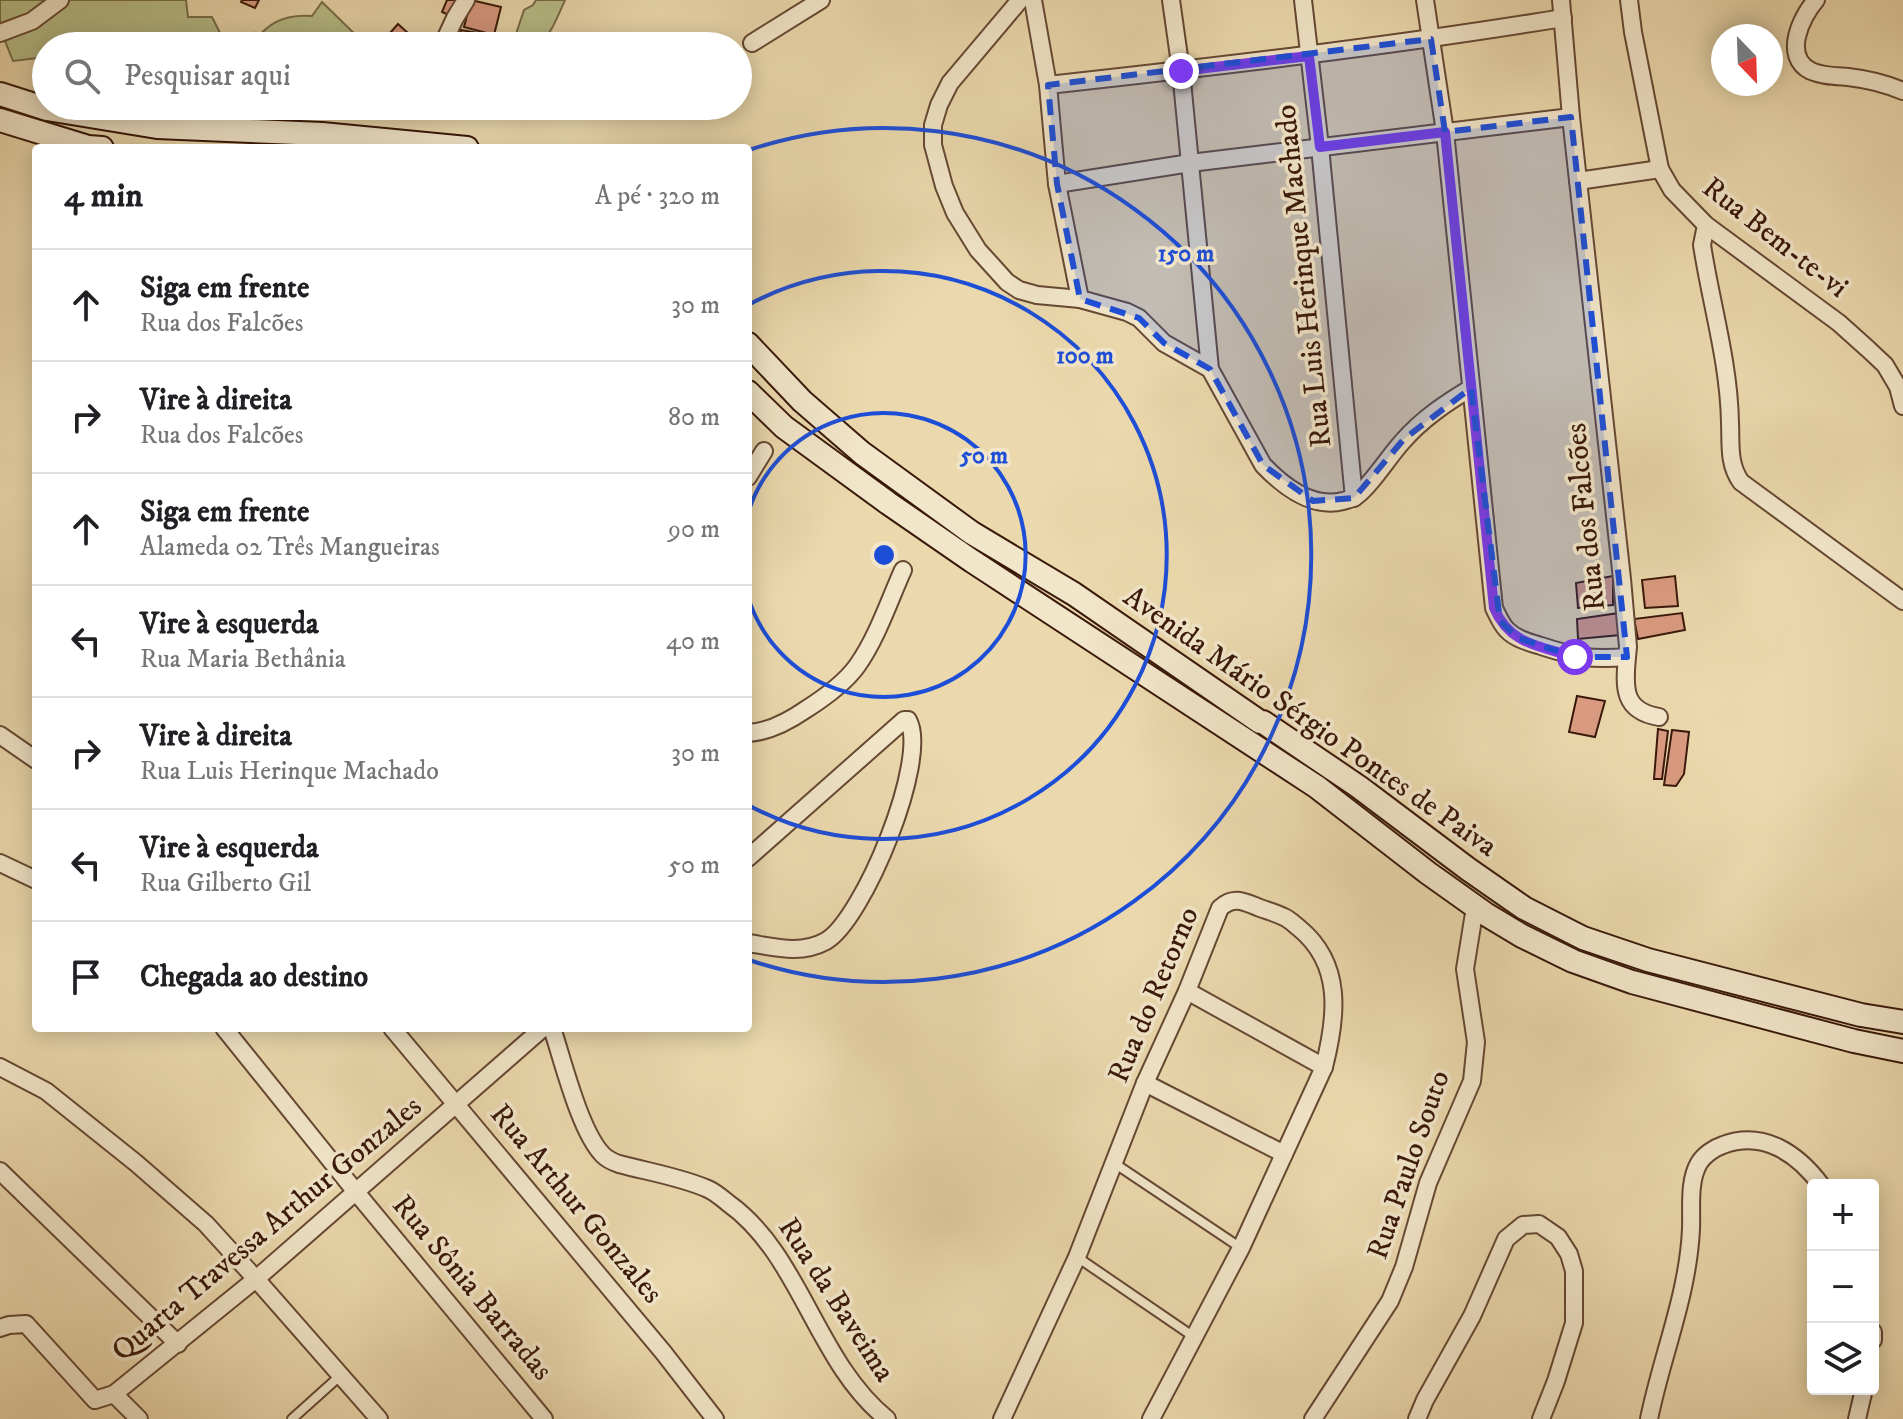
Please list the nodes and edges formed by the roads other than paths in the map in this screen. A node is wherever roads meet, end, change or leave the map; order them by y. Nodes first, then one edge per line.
1 (60, 0) edge
2 (466, 0) edge
3 (821, 0) edge
4 (1020, 0) edge
5 (1033, 0) edge
6 (1171, 0) edge
7 (1303, 0) edge
8 (1425, 0) edge
9 (1561, 0) edge
10 (1629, 0) edge
11 (1816, 0) edge
12 (1563, 18) junction
13 (448, 32) edge
14 (0, 33) edge
15 (1431, 39) junction
16 (752, 43) dead end
17 (1309, 56) junction
18 (1181, 71) junction
19 (1048, 85) junction
20 (1903, 91) edge
21 (0, 94) edge
22 (32, 104) edge
23 (1571, 117) junction
24 (0, 120) edge
25 (114, 120) edge
26 (1445, 132) junction
27 (78, 144) edge
28 (426, 144) edge
29 (1320, 147) junction
30 (1190, 163) junction
31 (1660, 169) junction
32 (1578, 181) junction
33 (1057, 184) junction
34 (1706, 225) junction
35 (1080, 299) junction
36 (752, 348) edge
37 (1210, 369) junction
38 (1900, 385) edge
39 (1471, 388) junction
40 (752, 396) edge
41 (1903, 406) edge
42 (764, 451) dead end
43 (752, 470) edge
44 (1354, 498) junction
45 (903, 570) dead end
46 (1903, 601) edge
47 (1627, 657) junction
48 (1659, 717) dead end
49 (752, 733) edge
50 (0, 735) edge
51 (32, 757) edge
52 (752, 854) edge
53 (0, 863) edge
54 (32, 878) edge
55 (1475, 907) junction
56 (752, 944) edge
57 (1187, 991) junction
58 (1903, 1022) edge
59 (227, 1032) edge
60 (395, 1032) edge
61 (538, 1032) edge
62 (553, 1032) edge
63 (1903, 1051) edge
64 (0, 1067) edge
65 (1324, 1067) junction
66 (1145, 1083) junction
67 (456, 1105) junction
68 (1284, 1154) junction
69 (1114, 1163) junction
70 (0, 1171) edge
71 (1815, 1179) edge
72 (356, 1192) junction
73 (1241, 1248) junction
74 (1077, 1257) junction
75 (256, 1279) junction
76 (0, 1328) edge
77 (1194, 1337) junction
78 (178, 1344) junction
79 (341, 1375) junction
80 (114, 1394) junction
81 (1863, 1395) edge
82 (139, 1419) edge
83 (292, 1419) edge
84 (379, 1419) edge
85 (544, 1419) edge
86 (715, 1419) edge
87 (887, 1419) edge
88 (1002, 1419) edge
89 (1151, 1419) edge
90 (1313, 1419) edge
91 (1417, 1419) edge
92 (1541, 1419) edge
93 (1649, 1419) edge
94 (1857, 1419) edge

1 - 14 street
2 - 13 street
3 - 16 street
4 - 35 street
5 - 19 street
6 - 18 street
7 - 17 street, Rua Luis Herinque Machado
8 - 15 street, Rua dos Falcões
9 - 12 street, Rua dos Falcões
10 - 31 street, Rua Bem-te-vi
11 - 20 street
12 - 15 street
12 - 23 street, Rua dos Falcões
15 - 17 street
15 - 26 street, Rua dos Falcões
17 - 18 street
17 - 29 street, Rua Luis Herinque Machado
18 - 19 street
18 - 30 street
19 - 33 street
21 - 22 main road
23 - 26 street
23 - 32 street, Rua dos Falcões
24 - 27 main road
25 - 28 main road
26 - 29 street
26 - 39 street, Rua dos Falcões
29 - 30 street
29 - 44 street, Rua Luis Herinque Machado
30 - 33 street
30 - 37 street
31 - 32 street
31 - 34 street, Rua Bem-te-vi
32 - 47 street, Rua dos Falcões
33 - 35 street
34 - 38 street, Rua Bem-te-vi
34 - 46 street
35 - 37 street
36 - 58 main road, Avenida Mário Sérgio Pontes de Paiva
37 - 44 street
38 - 41 street, Rua Bem-te-vi
39 - 44 street
39 - 47 street, Rua dos Falcões
40 - 55 main road, Avenida Mário Sérgio Pontes de Paiva
42 - 43 street
45 - 49 street
47 - 48 street
50 - 51 street
52 - 56 street
53 - 54 street
55 - 63 main road, Avenida Mário Sérgio Pontes de Paiva
55 - 90 street, Rua Paulo Souto
57 - 65 street
57 - 65 street, Rua do Retorno
57 - 66 street, Rua do Retorno
59 - 72 street, Rua Sônia Barradas
60 - 67 street, Rua Arthur Gonzales
61 - 67 street, Quarta Travessa Arthur Gonzales
62 - 87 street, Rua da Baveima
64 - 75 street
65 - 68 street, Rua do Retorno
66 - 68 street
66 - 69 street, Rua do Retorno
67 - 72 street, Quarta Travessa Arthur Gonzales
67 - 86 street, Rua Arthur Gonzales
68 - 73 street, Rua do Retorno
69 - 73 lane
69 - 74 street, Rua do Retorno
70 - 78 street
71 - 93 street
72 - 75 street, Quarta Travessa Arthur Gonzales
72 - 85 street, Rua Sônia Barradas
73 - 77 street, Rua do Retorno
74 - 77 lane
74 - 88 street, Rua do Retorno
75 - 78 street, Quarta Travessa Arthur Gonzales
75 - 79 street
76 - 80 street
77 - 89 street, Rua do Retorno
78 - 80 street, Quarta Travessa Arthur Gonzales
79 - 83 lane
79 - 84 street
80 - 82 street
81 - 94 street
91 - 92 street

